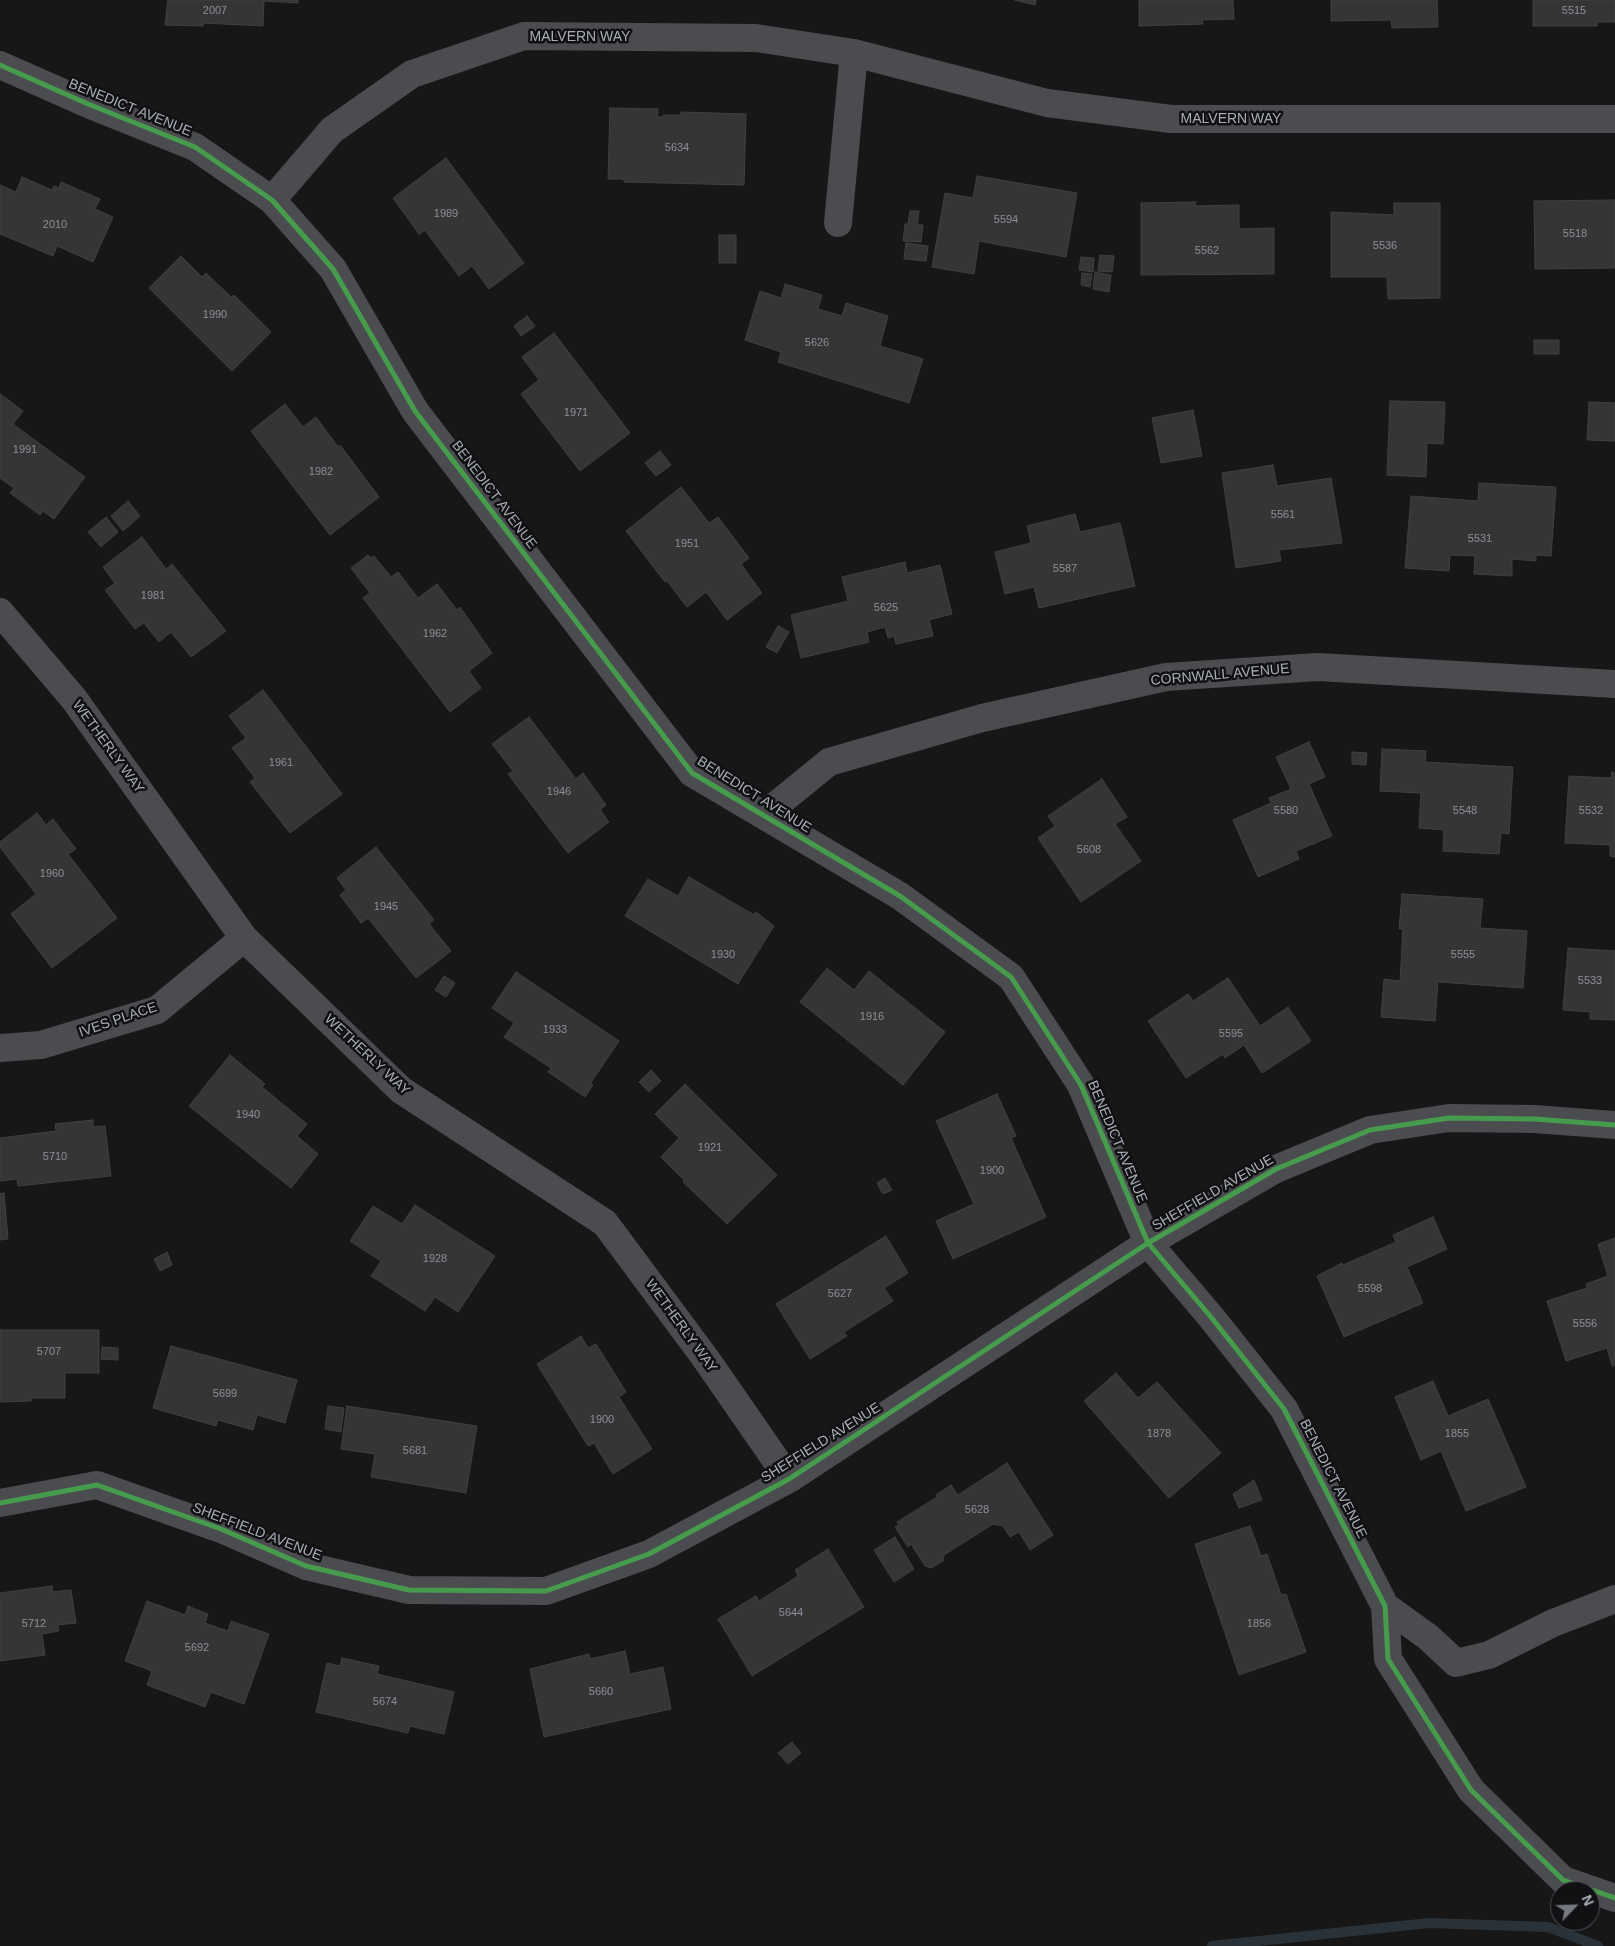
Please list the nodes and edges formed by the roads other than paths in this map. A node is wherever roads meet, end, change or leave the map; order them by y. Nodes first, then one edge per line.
1 (854, 53) junction
2 (0, 65) edge
3 (1615, 120) edge
4 (272, 200) junction
5 (838, 224) dead end
6 (0, 612) edge
7 (1615, 684) edge
8 (764, 815) junction
9 (244, 938) junction
10 (0, 1048) edge
11 (1615, 1124) edge
12 (1148, 1243) junction
13 (789, 1479) junction
14 (0, 1503) edge
15 (1615, 1599) edge
16 (1385, 1606) junction
17 (1615, 1898) edge

1 - 3 street, MALVERN WAY
1 - 4 street, MALVERN WAY
1 - 5 street
2 - 4 street, BENEDICT AVENUE
4 - 8 street, BENEDICT AVENUE
6 - 9 street, WETHERLY WAY
7 - 8 street, CORNWALL AVENUE
8 - 12 street, BENEDICT AVENUE
9 - 10 street, IVES PLACE
9 - 13 street, WETHERLY WAY
11 - 12 street, SHEFFIELD AVENUE
12 - 13 street, SHEFFIELD AVENUE
12 - 16 street, BENEDICT AVENUE
13 - 14 street, SHEFFIELD AVENUE
15 - 16 street
16 - 17 street

